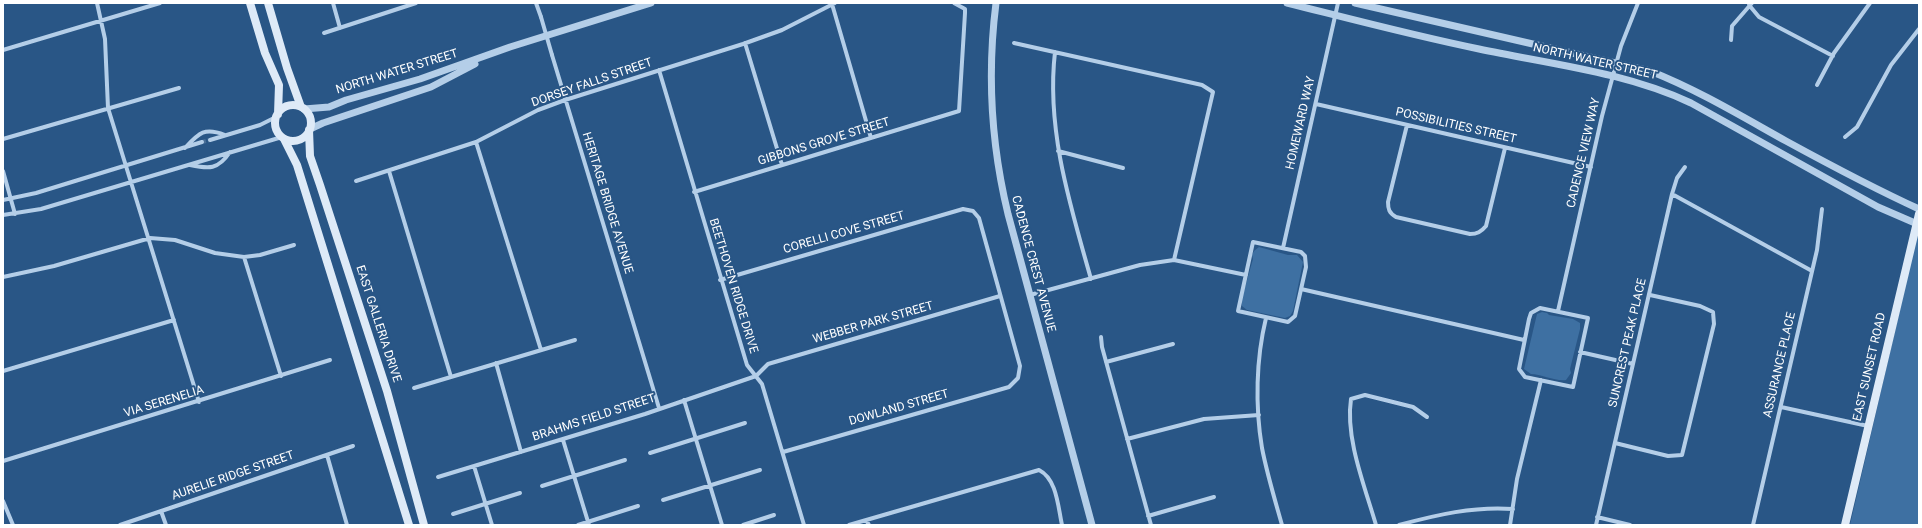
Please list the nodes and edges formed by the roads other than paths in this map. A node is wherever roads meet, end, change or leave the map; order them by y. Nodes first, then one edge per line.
1 (97, 3) edge
2 (160, 3) edge
3 (250, 3) edge
4 (268, 3) edge
5 (333, 3) edge
6 (416, 3) edge
7 (536, 3) edge
8 (651, 3) edge
9 (954, 3) edge
10 (996, 3) edge
11 (1287, 3) edge
12 (1338, 3) edge
13 (1355, 3) edge
14 (1638, 3) edge
15 (1870, 3) edge
16 (834, 4) edge
17 (1750, 4) edge
18 (1336, 15) junction
19 (102, 20) junction
20 (340, 28) junction
21 (1919, 30) edge
22 (324, 33) dead end
23 (1731, 40) dead end
24 (745, 43) junction
25 (1014, 43) dead end
26 (3, 50) edge
27 (496, 52) junction
28 (1055, 52) junction
29 (1832, 56) junction
30 (1617, 63) junction
31 (659, 70) junction
32 (1613, 76) junction
33 (1817, 85) dead end
34 (179, 88) dead end
35 (566, 100) junction
36 (1316, 104) junction
37 (108, 108) junction
38 (302, 108) junction
39 (277, 115) junction
40 (1407, 125) junction
41 (310, 130) junction
42 (225, 135) junction
43 (1845, 137) dead end
44 (283, 138) junction
45 (871, 138) junction
46 (3, 139) edge
47 (210, 140) tunnel mouth
48 (202, 142) tunnel mouth
49 (476, 142) junction
50 (184, 148) junction
51 (1505, 148) junction
52 (1058, 151) junction
53 (230, 152) junction
54 (189, 165) junction
55 (782, 165) junction
56 (126, 166) junction
57 (1591, 167) junction
58 (1685, 167) dead end
59 (1122, 168) dead end
60 (3, 170) edge
61 (389, 171) junction
62 (356, 181) dead end
63 (132, 182) junction
64 (694, 192) junction
65 (1672, 194) junction
66 (11, 198) junction
67 (3, 200) edge
68 (1822, 209) dead end
69 (1919, 209) edge
70 (16, 214) junction
71 (1919, 214) edge
72 (3, 215) edge
73 (1917, 224) edge
74 (150, 238) junction
75 (294, 245) dead end
76 (1283, 248) junction
77 (244, 257) junction
78 (1174, 260) junction
79 (1812, 271) junction
80 (1246, 275) junction
81 (3, 277) edge
82 (1091, 279) junction
83 (720, 280) junction
84 (1301, 289) junction
85 (1030, 295) junction
86 (1650, 295) junction
87 (1000, 296) junction
88 (1558, 310) junction
89 (1266, 318) junction
90 (174, 320) junction
91 (1101, 336) dead end
92 (575, 340) dead end
93 (1524, 340) junction
94 (1174, 344) dead end
95 (541, 350) junction
96 (1580, 352) junction
97 (330, 360) dead end
98 (1106, 362) junction
99 (496, 364) junction
100 (1633, 364) junction
101 (3, 371) edge
102 (281, 376) junction
103 (756, 376) junction
104 (451, 377) junction
105 (1541, 380) junction
106 (414, 388) dead end
107 (684, 400) junction
108 (199, 402) junction
109 (1781, 407) junction
110 (660, 408) junction
111 (1259, 415) junction
112 (1427, 417) dead end
113 (745, 423) dead end
114 (1868, 426) junction
115 (696, 439) junction
116 (1127, 439) junction
117 (563, 440) junction
118 (1615, 443) junction
119 (353, 446) dead end
120 (521, 452) junction
121 (783, 452) junction
122 (650, 453) dead end
123 (327, 455) junction
124 (625, 460) dead end
125 (3, 461) edge
126 (474, 466) junction
127 (760, 470) dead end
128 (574, 476) junction
129 (438, 477) dead end
130 (710, 485) junction
131 (542, 486) dead end
132 (520, 493) dead end
133 (1214, 497) dead end
134 (663, 500) dead end
135 (3, 501) edge
136 (485, 504) junction
137 (638, 506) dead end
138 (1513, 509) junction
139 (161, 511) junction
140 (453, 514) dead end
141 (774, 515) dead end
142 (1148, 516) junction
143 (1596, 517) junction
144 (866, 520) junction
145 (589, 523) edge
146 (12, 525) edge
147 (120, 525) edge
148 (166, 525) edge
149 (347, 525) edge
150 (409, 525) edge
151 (424, 525) edge
152 (492, 525) edge
153 (578, 525) edge
154 (722, 525) edge
155 (743, 525) edge
156 (804, 525) edge
157 (849, 525) edge
158 (869, 525) edge
159 (1062, 525) edge
160 (1092, 525) edge
161 (1151, 525) edge
162 (1282, 525) edge
163 (1376, 525) edge
164 (1399, 525) edge
165 (1510, 525) edge
166 (1596, 525) edge
167 (1630, 525) edge
168 (1753, 525) edge
169 (1845, 525) edge

1 - 19 street
2 - 19 street
3 - 39 main road
4 - 38 main road
5 - 20 street
6 - 20 street
7 - 35 street, HERITAGE BRIDGE AVENUE, bridge
8 - 27 street, NORTH WATER STREET
9 - 45 street, GIBBONS GROVE STREET
10 - 85 street, CADENCE CREST AVENUE
11 - 18 street, NORTH WATER STREET
12 - 18 street, HOMEWARD WAY
13 - 30 street, NORTH WATER STREET
14 - 30 street, CADENCE VIEW WAY
15 - 29 street
16 - 24 street, DORSEY FALLS STREET
16 - 45 street
17 - 23 street
17 - 29 street
18 - 32 street, NORTH WATER STREET
18 - 36 street, HOMEWARD WAY
19 - 26 street
19 - 37 street
20 - 22 street
21 - 43 street
24 - 31 street, DORSEY FALLS STREET
24 - 55 street
25 - 28 street
27 - 38 street, NORTH WATER STREET
27 - 41 street, NORTH WATER STREET
28 - 52 street
28 - 78 street
29 - 33 street
30 - 32 street, CADENCE VIEW WAY
30 - 69 street, NORTH WATER STREET
31 - 35 street, DORSEY FALLS STREET
31 - 64 street, BEETHOVEN RIDGE DRIVE
32 - 57 street, CADENCE VIEW WAY
32 - 73 street, NORTH WATER STREET
34 - 37 street
35 - 49 street, DORSEY FALLS STREET
35 - 110 street, HERITAGE BRIDGE AVENUE
36 - 40 street, POSSIBILITIES STREET
36 - 76 street, HOMEWARD WAY
37 - 46 street
37 - 56 street
38 - 39 main road
38 - 41 main road
39 - 42 street
39 - 44 main road
40 - 51 street, POSSIBILITIES STREET
40 - 51 street
41 - 44 main road
41 - 151 main road, EAST GALLERIA DRIVE
42 - 47 street
42 - 50 street
44 - 53 street
44 - 150 main road
45 - 55 street, GIBBONS GROVE STREET
48 - 50 street
49 - 61 street, DORSEY FALLS STREET
49 - 95 street
50 - 56 street
51 - 57 street, POSSIBILITIES STREET
52 - 59 street
52 - 82 street
53 - 54 street
53 - 54 street
54 - 63 street
55 - 64 street, GIBBONS GROVE STREET
56 - 63 street
56 - 66 street
57 - 88 street, CADENCE VIEW WAY
58 - 65 street, SUNCREST PEAK PLACE
60 - 66 street
61 - 62 street, DORSEY FALLS STREET
61 - 104 street
63 - 70 street
63 - 74 street
64 - 83 street, BEETHOVEN RIDGE DRIVE
65 - 79 street
65 - 86 street, SUNCREST PEAK PLACE
66 - 67 street
66 - 70 street
68 - 79 street, ASSURANCE PLACE
70 - 72 street
71 - 73 main road, EAST SUNSET ROAD
73 - 114 main road, EAST SUNSET ROAD
74 - 77 street
74 - 81 street
74 - 90 street
75 - 77 street
76 - 80 street
76 - 84 street
77 - 102 street
78 - 80 street
78 - 82 street
79 - 109 street, ASSURANCE PLACE
80 - 89 street
82 - 85 street
83 - 87 street, CORELLI COVE STREET
83 - 103 street, BEETHOVEN RIDGE DRIVE
84 - 89 street
84 - 93 street
85 - 160 street, CADENCE CREST AVENUE
86 - 100 street, SUNCREST PEAK PLACE
86 - 118 street
87 - 103 street, WEBBER PARK STREET
87 - 121 street, DOWLAND STREET
88 - 93 street
88 - 96 street
89 - 111 street
90 - 101 street
90 - 108 street
91 - 98 street
92 - 95 street
93 - 105 street
94 - 98 street
95 - 99 street
96 - 100 street
96 - 105 street
97 - 102 street, VIA SERENELIA
98 - 116 street
99 - 104 street
99 - 120 street
100 - 118 street, SUNCREST PEAK PLACE
102 - 108 street, VIA SERENELIA
103 - 107 street, BRAHMS FIELD STREET
103 - 121 street, BEETHOVEN RIDGE DRIVE
104 - 106 street
105 - 138 street
107 - 110 street, BRAHMS FIELD STREET
107 - 115 street
108 - 125 street, VIA SERENELIA
109 - 114 street
109 - 168 street, ASSURANCE PLACE
110 - 117 street, BRAHMS FIELD STREET
111 - 116 street
111 - 162 street
112 - 163 street
113 - 115 street
114 - 169 main road, EAST SUNSET ROAD
115 - 122 street
115 - 130 street
116 - 142 street
117 - 120 street, BRAHMS FIELD STREET
117 - 128 street
118 - 143 street, SUNCREST PEAK PLACE
119 - 123 street, AURELIE RIDGE STREET
120 - 126 street, BRAHMS FIELD STREET
121 - 156 street, BEETHOVEN RIDGE DRIVE
123 - 139 street, AURELIE RIDGE STREET
123 - 149 street
124 - 128 street
126 - 129 street, BRAHMS FIELD STREET
126 - 136 street
127 - 130 street
128 - 131 street
128 - 145 street
130 - 134 street
130 - 154 street
132 - 136 street
133 - 142 street
135 - 146 street
136 - 140 street
136 - 152 street
137 - 145 street
138 - 164 street
138 - 165 street
139 - 147 street, AURELIE RIDGE STREET
139 - 148 street
141 - 155 street
142 - 161 street
143 - 166 street, SUNCREST PEAK PLACE
143 - 167 street
144 - 157 street
144 - 158 street
144 - 159 street
145 - 153 street

